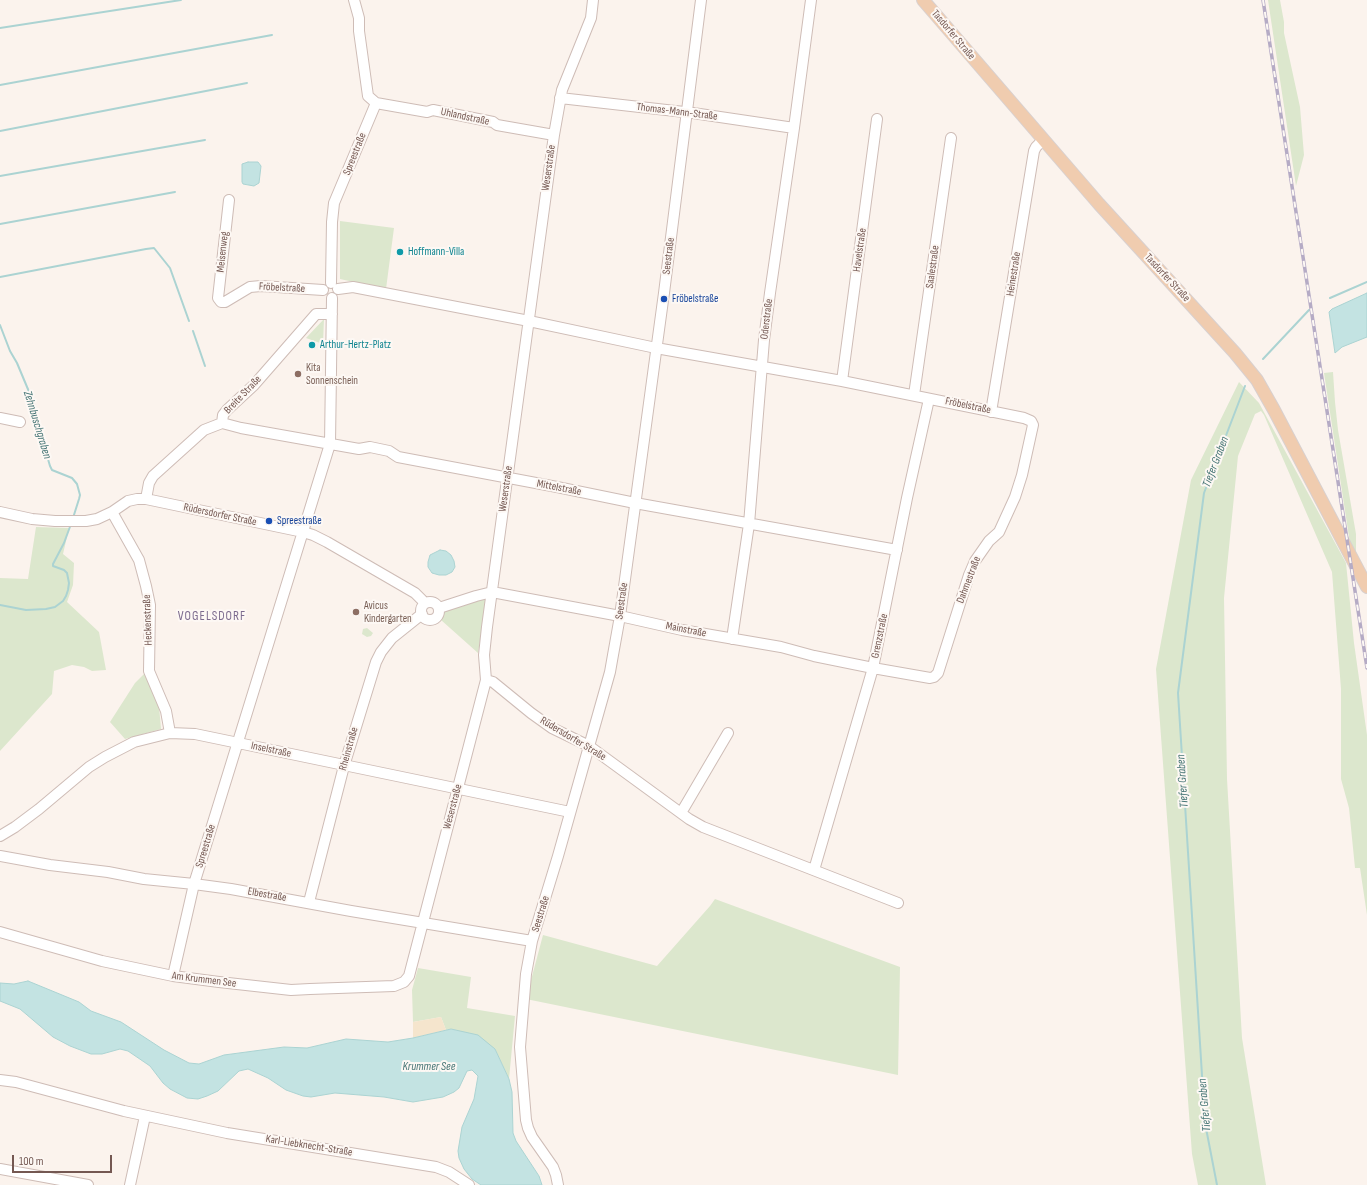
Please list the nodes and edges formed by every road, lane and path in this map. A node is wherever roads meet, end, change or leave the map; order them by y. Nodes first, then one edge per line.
1 (593, 0) edge
2 (701, 0) edge
3 (811, 0) edge
4 (923, 0) edge
5 (355, 3) edge
6 (560, 98) junction
7 (376, 103) junction
8 (687, 113) junction
9 (877, 119) dead end
10 (794, 128) junction
11 (554, 135) junction
12 (951, 138) dead end
13 (1043, 140) junction
14 (229, 200) dead end
15 (334, 290) junction
16 (221, 302) joint
17 (332, 314) junction
18 (529, 320) junction
19 (656, 348) junction
20 (762, 367) junction
21 (842, 381) junction
22 (914, 396) junction
23 (929, 398) junction
24 (991, 412) junction
25 (0, 418) edge
26 (1031, 421) joint
27 (20, 422) dead end
28 (222, 423) junction
29 (330, 444) junction
30 (508, 478) junction
31 (146, 499) junction
32 (635, 503) junction
33 (0, 512) edge
34 (112, 512) junction
35 (749, 524) junction
36 (303, 532) junction
37 (897, 550) junction
38 (1367, 587) edge
39 (492, 592) junction
40 (425, 603) junction
41 (439, 608) junction
42 (422, 614) junction
43 (620, 616) junction
44 (732, 639) junction
45 (874, 668) junction
46 (934, 677) joint
47 (486, 680) junction
48 (170, 733) junction
49 (728, 733) dead end
50 (237, 743) junction
51 (589, 746) junction
52 (344, 766) junction
53 (458, 789) junction
54 (570, 812) junction
55 (681, 813) junction
56 (0, 836) edge
57 (0, 856) edge
58 (814, 870) junction
59 (194, 884) junction
60 (309, 902) junction
61 (898, 903) dead end
62 (422, 922) junction
63 (0, 932) edge
64 (532, 941) junction
65 (173, 976) junction
66 (409, 976) joint
67 (0, 1080) edge
68 (146, 1116) junction
69 (0, 1169) edge
70 (88, 1185) edge
71 (130, 1185) edge
72 (469, 1185) edge
73 (558, 1185) edge

1 - 6 street, Weserstraße
2 - 8 street, Seestraße
3 - 10 street, Oderstraße
4 - 13 main road, Tasdorfer Straße
5 - 7 street
6 - 8 street, Thomas-Mann-Straße
6 - 11 street, Weserstraße
7 - 11 street, Uhlandstraße
7 - 15 street, Spreestraße
8 - 10 street, Thomas-Mann-Straße
8 - 19 street, Seestraße
9 - 21 street, Havelstraße
10 - 20 street, Oderstraße
11 - 18 street, Weserstraße
12 - 22 street, Saalestraße
13 - 24 street, Heinestraße
13 - 38 main road, Tasdorfer Straße
14 - 16 street, Meisenweg
15 - 16 street, Fröbelstraße
15 - 17 street, Spreestraße
15 - 18 street, Fröbelstraße
17 - 28 street, Breite Straße
17 - 29 street, Spreestraße
18 - 19 street, Fröbelstraße
18 - 30 street, Weserstraße
19 - 20 street, Fröbelstraße
19 - 32 street, Seestraße
20 - 21 street, Fröbelstraße
20 - 35 street, Oderstraße
21 - 22 street, Fröbelstraße
22 - 23 street, Fröbelstraße
23 - 24 street, Fröbelstraße
23 - 37 street, Grenzstraße
24 - 26 street, Fröbelstraße
25 - 27 street
26 - 46 street, Dahmestraße
28 - 29 street, Mittelstraße
28 - 31 street, Breite Straße
29 - 30 street, Mittelstraße
29 - 36 street, Spreestraße
30 - 32 street, Mittelstraße
30 - 39 street, Weserstraße
31 - 34 street, Rüdersdorfer Straße
31 - 36 street, Rüdersdorfer Straße
32 - 35 street, Mittelstraße
32 - 43 street, Seestraße
33 - 34 street, Rüdersdorfer Straße
34 - 48 street, Heckenstraße
35 - 37 street, Mittelstraße
35 - 44 street, Oderstraße
36 - 40 street, Rüdersdorfer Straße
36 - 50 street, Spreestraße
37 - 45 street, Grenzstraße
39 - 41 street, Mainstraße
39 - 43 street, Mainstraße
39 - 47 street, Weserstraße
40 - 41 street
40 - 42 street
41 - 42 street
42 - 52 street, Rheinstraße
43 - 44 street, Mainstraße
43 - 51 street, Seestraße
44 - 45 street, Mainstraße
45 - 46 street, Mainstraße
45 - 58 street, Grenzstraße
47 - 51 street, Rüdersdorfer Straße
47 - 53 street, Weserstraße
48 - 50 street, Inselstraße
48 - 56 street, Inselstraße
49 - 55 street
50 - 52 street, Inselstraße
50 - 59 street, Spreestraße
51 - 54 street, Seestraße
51 - 55 street, Rüdersdorfer Straße
52 - 53 street, Inselstraße
52 - 60 street, Rheinstraße
53 - 54 street, Inselstraße
53 - 62 street, Weserstraße
54 - 64 street, Seestraße
55 - 58 street, Rüdersdorfer Straße
57 - 59 street, Elbestraße
58 - 61 street, Rüdersdorfer Straße
59 - 60 street, Elbestraße
59 - 65 street, Spreestraße
60 - 62 street, Elbestraße
62 - 64 street, Elbestraße
62 - 66 street, Weserstraße
63 - 65 street, Am Krummen See
64 - 73 street, Seestraße
65 - 66 street, Am Krummen See
67 - 68 street, Karl-Liebknecht-Straße
68 - 71 street
68 - 72 street, Karl-Liebknecht-Straße
69 - 70 street

